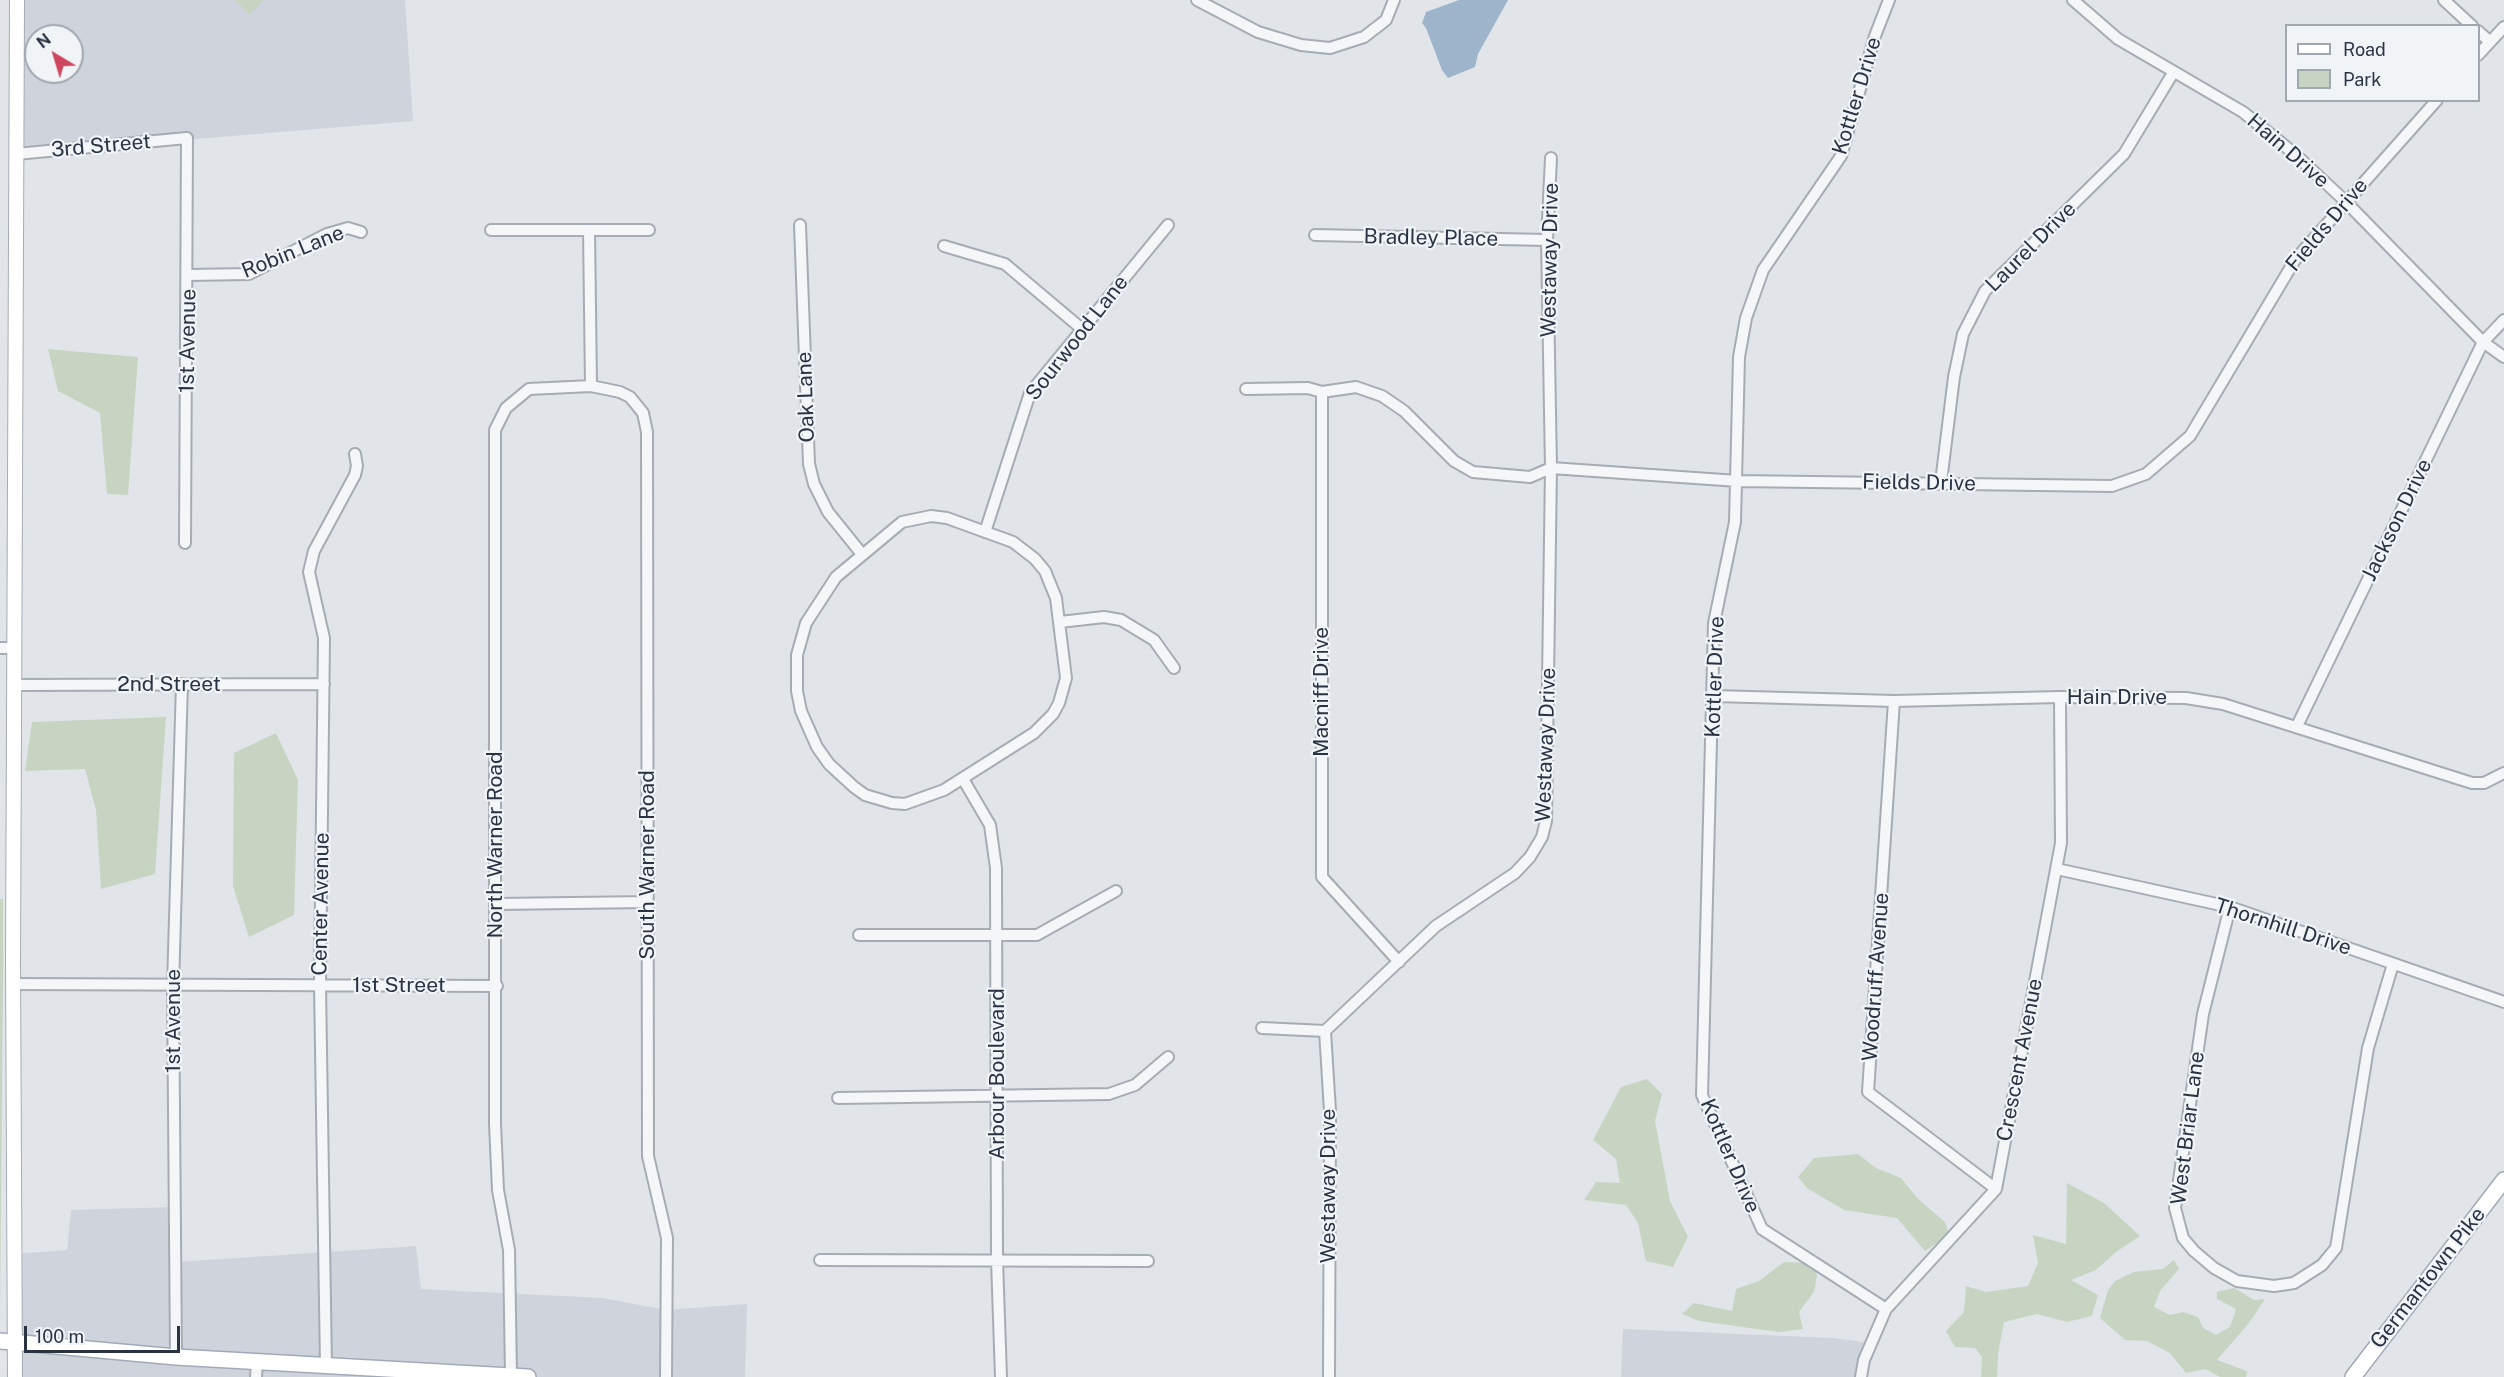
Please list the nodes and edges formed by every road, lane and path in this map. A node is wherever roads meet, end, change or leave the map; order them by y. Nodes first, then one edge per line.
1 (17, 0) edge
2 (1197, 0) edge
3 (1394, 0) edge
4 (1889, 0) edge
5 (2073, 0) edge
6 (2444, 0) edge
7 (2470, 24) edge
8 (2504, 27) edge
9 (2480, 33) edge
10 (2490, 42) junction
11 (2480, 53) edge
12 (2173, 73) junction
13 (2435, 102) edge
14 (187, 138) joint
15 (16, 154) junction
16 (1551, 159) dead end
17 (2345, 201) junction
18 (800, 225) dead end
19 (1168, 225) dead end
20 (491, 230) dead end
21 (589, 230) junction
22 (649, 230) dead end
23 (361, 232) dead end
24 (1315, 235) dead end
25 (1547, 240) junction
26 (944, 246) dead end
27 (188, 275) junction
28 (2504, 320) edge
29 (1083, 329) junction
30 (2483, 342) junction
31 (2504, 357) edge
32 (591, 386) junction
33 (1246, 388) dead end
34 (1322, 392) junction
35 (355, 454) dead end
36 (1551, 468) junction
37 (1738, 481) junction
38 (1941, 482) junction
39 (985, 532) junction
40 (185, 543) dead end
41 (861, 553) junction
42 (1060, 622) junction
43 (7, 648) edge
44 (1174, 668) dead end
45 (182, 684) junction
46 (324, 684) junction
47 (14, 686) junction
48 (1714, 696) junction
49 (2060, 697) junction
50 (1894, 701) junction
51 (2297, 726) junction
52 (2504, 773) edge
53 (963, 779) junction
54 (2057, 869) junction
55 (1116, 891) dead end
56 (648, 902) junction
57 (497, 904) junction
58 (2230, 907) junction
59 (859, 934) dead end
60 (998, 936) junction
61 (1399, 962) junction
62 (2393, 964) junction
63 (14, 984) junction
64 (173, 985) junction
65 (320, 985) junction
66 (497, 987) junction
67 (2504, 1002) edge
68 (1262, 1028) dead end
69 (1325, 1031) junction
70 (1168, 1057) dead end
71 (997, 1095) junction
72 (838, 1098) dead end
73 (2504, 1180) edge
74 (1996, 1189) junction
75 (820, 1260) dead end
76 (997, 1260) junction
77 (1148, 1261) dead end
78 (1886, 1309) junction
79 (8, 1342) edge
80 (176, 1357) junction
81 (326, 1367) junction
82 (257, 1370) edge
83 (511, 1376) edge
84 (15, 1377) edge
85 (528, 1377) edge
86 (666, 1377) edge
87 (1001, 1377) edge
88 (1329, 1377) edge
89 (1861, 1377) edge
90 (2353, 1377) edge

1 - 15 main road
2 - 3 street
4 - 37 street, Kottler Drive
5 - 12 street, Hain Drive
6 - 7 street
8 - 10 street
9 - 10 street
10 - 11 street
12 - 17 street, Hain Drive
12 - 38 street, Laurel Drive
13 - 17 street, Fields Drive
14 - 15 street, 3rd Street
14 - 27 street, 1st Avenue
15 - 43 main road
16 - 25 street, Westaway Drive
17 - 30 street, Hain Drive
17 - 38 street, Fields Drive
18 - 41 street, Oak Lane
19 - 29 street, Sourwood Lane
20 - 21 street
21 - 22 street
21 - 32 street
23 - 27 street, Robin Lane
24 - 25 street, Bradley Place
25 - 36 street, Westaway Drive
26 - 29 street
27 - 40 street, 1st Avenue
28 - 30 street, Jackson Drive
29 - 39 street, Sourwood Lane
30 - 31 street, Hain Drive
30 - 51 street, Jackson Drive
32 - 56 street, South Warner Road
32 - 57 street, North Warner Road
33 - 34 street, Fields Drive
34 - 36 street, Fields Drive
34 - 61 street, Macniff Drive
35 - 46 street, Center Avenue
36 - 37 street, Fields Drive
36 - 61 street, Westaway Drive
37 - 38 street, Fields Drive
37 - 48 street, Kottler Drive
39 - 41 street
39 - 42 street
41 - 53 street
42 - 44 street
42 - 53 street
43 - 47 main road
45 - 46 street, 2nd Street
45 - 47 street, 2nd Street
45 - 64 street, 1st Avenue
46 - 65 street, Center Avenue
47 - 63 main road
48 - 50 street, Hain Drive
48 - 78 street, Kottler Drive
49 - 50 street, Hain Drive
49 - 51 street, Hain Drive
49 - 54 street, Crescent Avenue
50 - 74 street, Woodruff Avenue
51 - 52 street, Hain Drive
53 - 60 street, Arbour Boulevard
54 - 58 street, Thornhill Drive
54 - 74 street, Crescent Avenue
55 - 60 street
56 - 57 street
56 - 86 street, South Warner Road
57 - 66 street, North Warner Road
58 - 62 street, Thornhill Drive
58 - 62 street, West Briar Lane
59 - 60 street
60 - 71 street, Arbour Boulevard
61 - 69 street, Westaway Drive
62 - 67 street, Thornhill Drive
63 - 64 street, 1st Street
63 - 79 main road
64 - 65 street, 1st Street
64 - 80 street, 1st Avenue
65 - 66 street, 1st Street
65 - 81 street, Center Avenue
66 - 83 street, North Warner Road
68 - 69 street
69 - 88 street, Westaway Drive
70 - 71 street
71 - 72 street
71 - 76 street, Arbour Boulevard
73 - 90 main road, Germantown Pike
74 - 78 street
75 - 76 street
76 - 77 street
76 - 87 street, Arbour Boulevard
78 - 89 street
79 - 80 main road
79 - 84 main road
80 - 82 main road
81 - 82 main road
81 - 83 main road
83 - 85 main road

